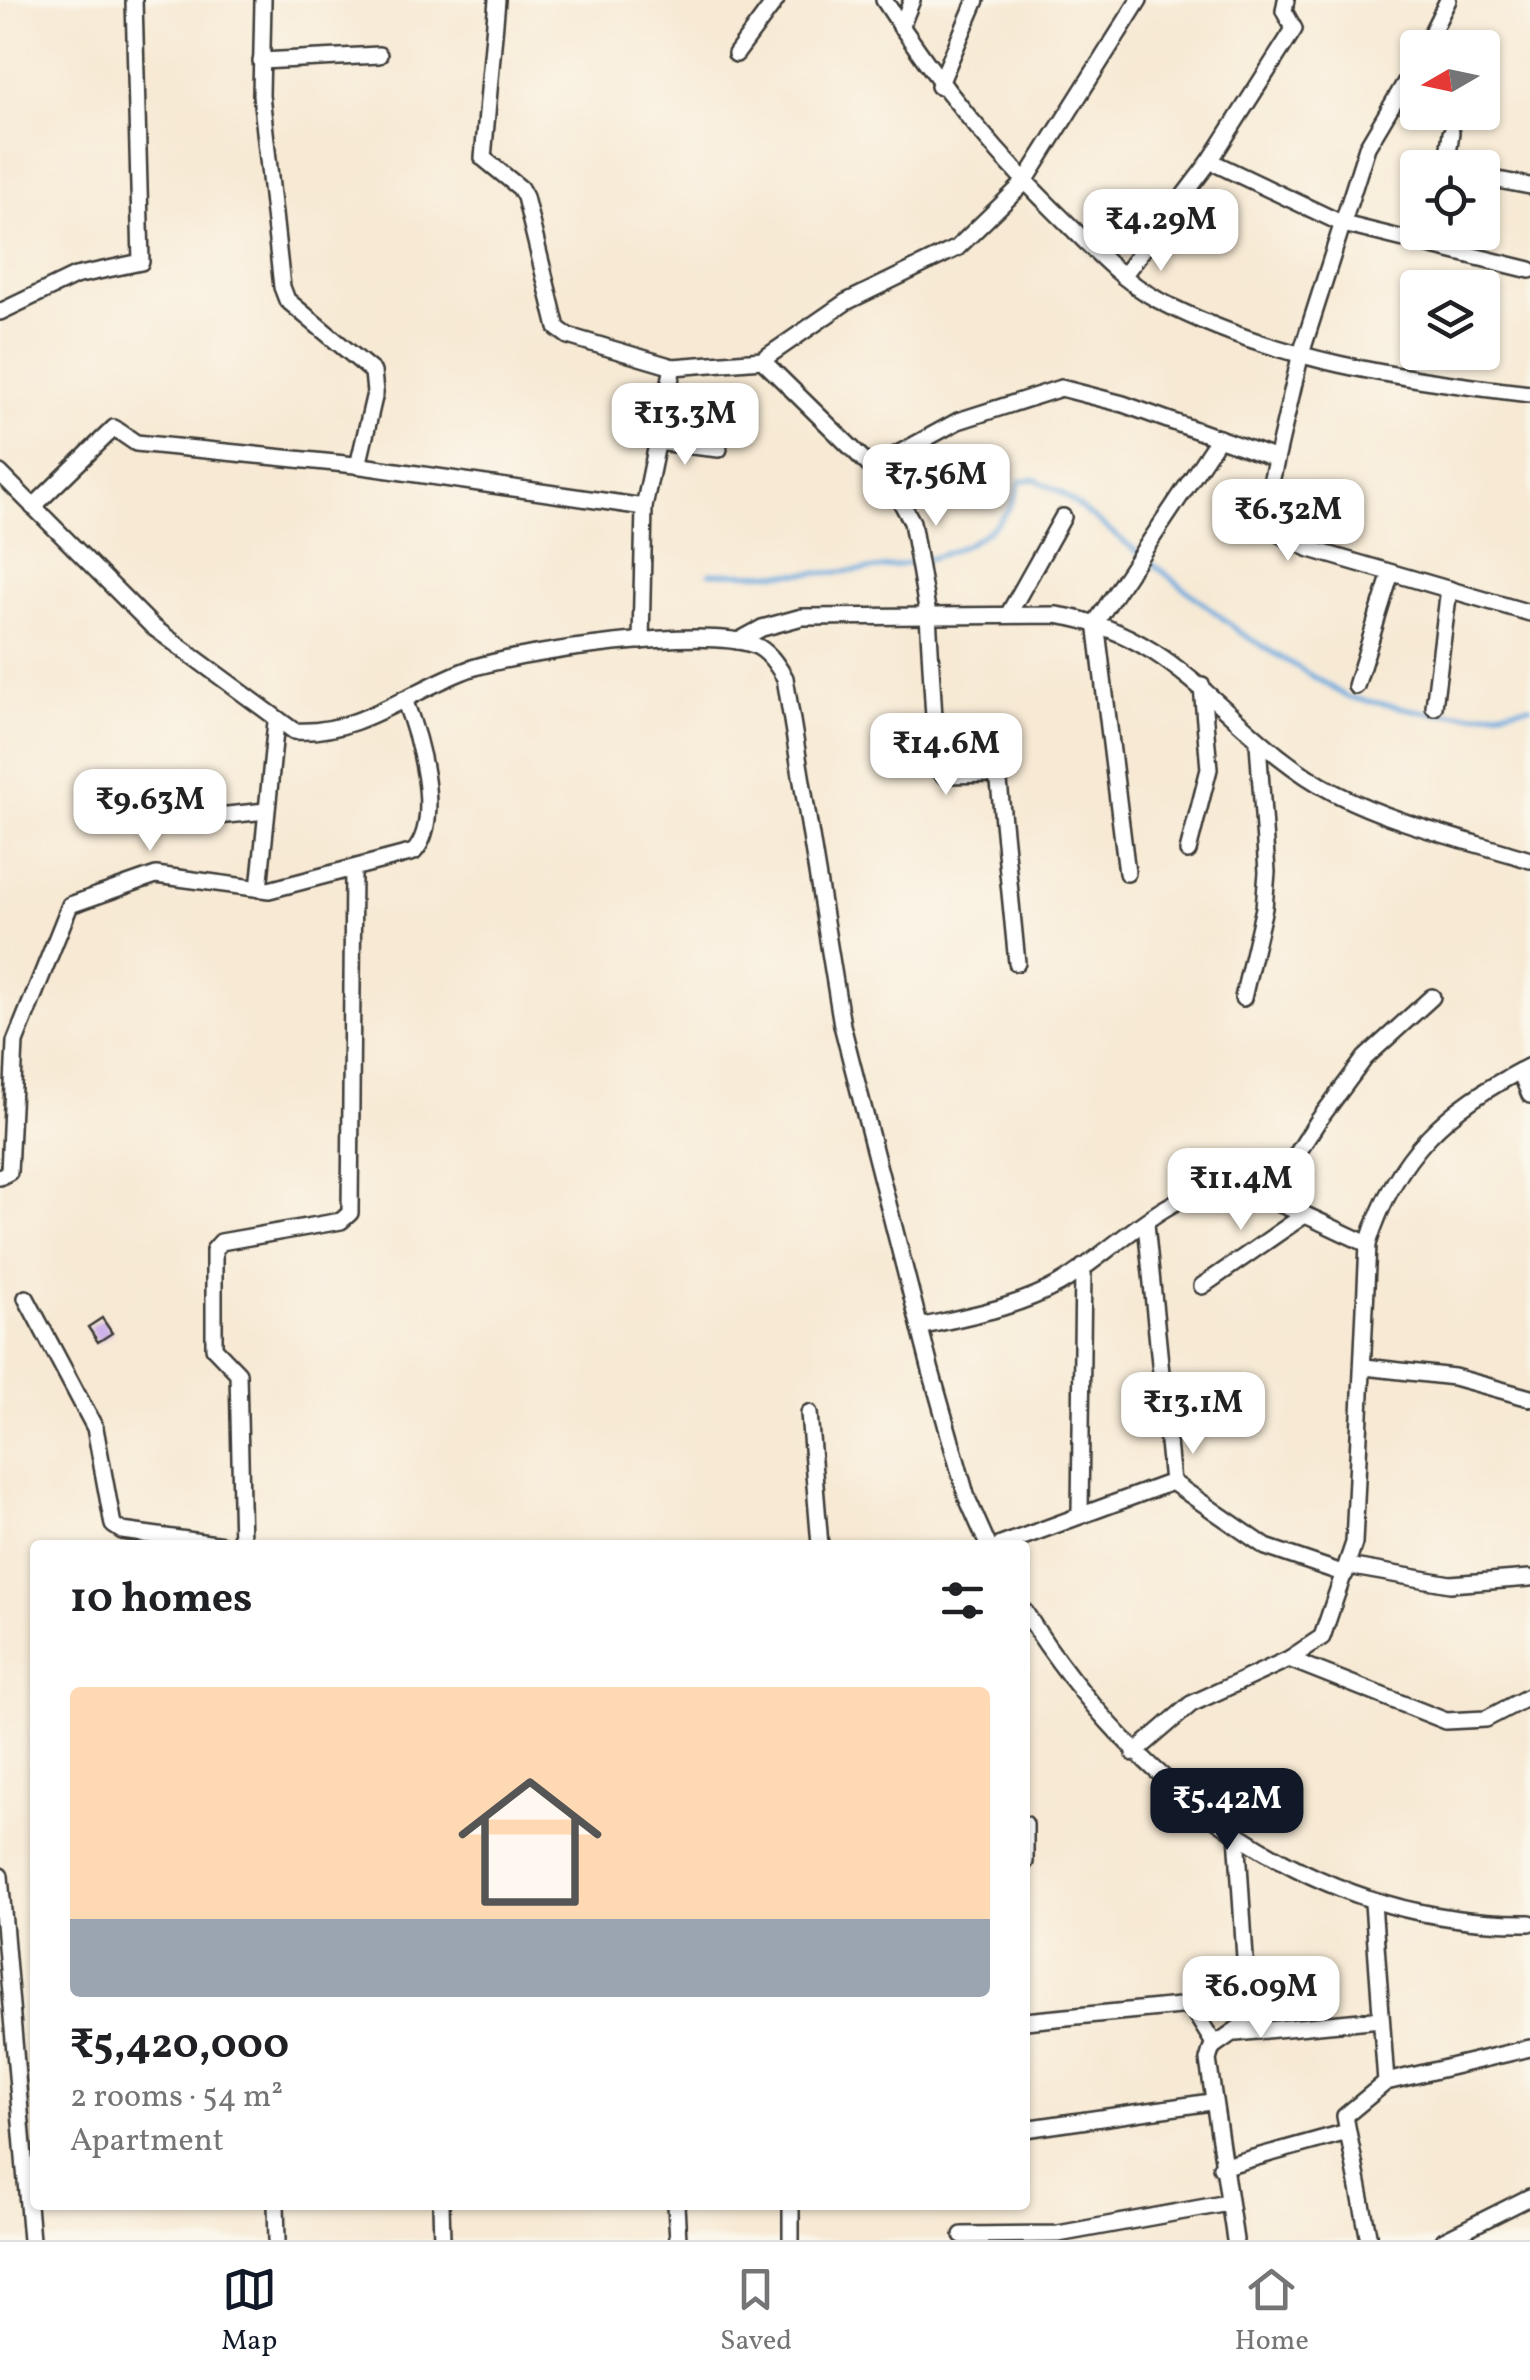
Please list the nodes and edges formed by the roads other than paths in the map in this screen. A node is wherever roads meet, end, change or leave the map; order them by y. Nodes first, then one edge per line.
1 (134, 0) edge
2 (262, 0) edge
3 (496, 0) edge
4 (776, 0) edge
5 (884, 0) edge
6 (912, 0) edge
7 (976, 0) edge
8 (1139, 0) edge
9 (1286, 0) edge
10 (1448, 0) edge
11 (901, 27) junction
12 (1433, 30) edge
13 (736, 54) dead end
14 (379, 55) dead end
15 (261, 61) junction
16 (939, 86) junction
17 (1400, 91) edge
18 (1451, 134) dead end
19 (1449, 150) edge
20 (1210, 161) junction
21 (1500, 180) edge
22 (1024, 182) junction
23 (1530, 186) edge
24 (1343, 224) junction
25 (1530, 270) edge
26 (1123, 276) junction
27 (0, 312) edge
28 (1300, 358) junction
29 (762, 360) junction
30 (673, 366) junction
31 (1530, 394) edge
32 (1219, 438) junction
33 (656, 442) junction
34 (720, 450) dead end
35 (1274, 458) junction
36 (358, 466) junction
37 (881, 466) junction
38 (0, 474) edge
39 (33, 507) junction
40 (644, 507) junction
41 (1063, 517) dead end
42 (1392, 573) junction
43 (1450, 589) junction
44 (1530, 613) edge
45 (928, 615) junction
46 (1008, 615) junction
47 (1096, 622) junction
48 (641, 641) junction
49 (738, 641) junction
50 (1202, 686) junction
51 (1356, 686) dead end
52 (404, 699) junction
53 (1434, 707) dead end
54 (276, 722) junction
55 (1258, 742) junction
56 (266, 811) junction
57 (140, 824) dead end
58 (1188, 852) dead end
59 (1530, 860) edge
60 (352, 869) junction
61 (1127, 873) dead end
62 (258, 889) junction
63 (1017, 962) dead end
64 (1432, 997) dead end
65 (1244, 998) dead end
66 (1525, 1068) edge
67 (1530, 1094) edge
68 (0, 1177) edge
69 (1268, 1202) junction
70 (1302, 1216) junction
71 (1146, 1224) junction
72 (1368, 1244) junction
73 (1083, 1268) junction
74 (1202, 1286) dead end
75 (26, 1298) dead end
76 (920, 1327) junction
77 (1366, 1366) junction
78 (1530, 1398) edge
79 (809, 1413) dead end
80 (1172, 1482) junction
81 (1080, 1514) junction
82 (187, 1540) edge
83 (242, 1540) edge
84 (820, 1540) edge
85 (986, 1540) edge
86 (1014, 1540) edge
87 (1347, 1570) junction
88 (1530, 1578) edge
89 (1030, 1621) edge
90 (1288, 1659) junction
91 (1530, 1696) edge
92 (1134, 1752) junction
93 (1237, 1833) junction
94 (0, 1876) edge
95 (1372, 1903) junction
96 (1530, 1923) edge
97 (1381, 2020) junction
98 (1030, 2021) edge
99 (1233, 2033) junction
100 (1215, 2045) junction
101 (1530, 2048) edge
102 (1386, 2082) junction
103 (1211, 2102) junction
104 (1030, 2127) edge
105 (1347, 2132) junction
106 (1221, 2166) junction
107 (1530, 2197) edge
108 (1228, 2202) junction
109 (276, 2210) edge
110 (441, 2210) edge
111 (676, 2210) edge
112 (791, 2210) edge
113 (962, 2235) dead end
114 (31, 2240) edge
115 (277, 2240) edge
116 (442, 2240) edge
117 (678, 2240) edge
118 (791, 2240) edge
119 (1235, 2240) edge
120 (1369, 2240) edge
121 (1444, 2240) edge

1 - 27 street
2 - 15 street
3 - 30 street
4 - 13 street
5 - 11 street
6 - 11 street
7 - 16 street
8 - 22 street
9 - 20 street
10 - 12 street
11 - 16 street
14 - 15 street
15 - 36 street
16 - 22 street
17 - 24 street
18 - 19 street
20 - 24 street
20 - 26 street
21 - 23 street
22 - 26 street
22 - 29 street
24 - 25 street
24 - 28 street
26 - 28 street
28 - 31 street
28 - 35 street
29 - 30 street
29 - 37 street
30 - 33 street
32 - 35 street
32 - 37 street
32 - 47 street
33 - 34 street
33 - 40 street
35 - 42 street
36 - 39 street
36 - 40 street
37 - 45 street
38 - 39 street
39 - 54 street
40 - 48 street
41 - 46 street
42 - 43 street
42 - 51 street
43 - 44 street
43 - 53 street
45 - 46 street
45 - 49 street
45 - 63 street
46 - 47 street
47 - 50 street
47 - 61 street
48 - 49 street
48 - 52 street
49 - 76 street
50 - 55 street
50 - 58 street
52 - 54 street
52 - 60 street
54 - 56 street
55 - 59 street
55 - 65 street
56 - 57 street
56 - 62 street
60 - 62 street
60 - 83 street
62 - 68 street
64 - 69 street
66 - 67 street
66 - 72 street
69 - 70 street
69 - 71 street
70 - 72 street
70 - 74 street
71 - 73 street
71 - 80 street
72 - 77 street
73 - 76 street
73 - 81 street
75 - 82 street
76 - 85 street
77 - 78 street
77 - 87 street
79 - 84 street
80 - 81 street
80 - 87 street
81 - 86 street
87 - 88 street
87 - 90 street
89 - 92 street
90 - 91 street
90 - 92 street
92 - 93 street
93 - 95 street
93 - 99 street
94 - 114 street
95 - 96 street
95 - 97 street
97 - 99 street
97 - 102 street
98 - 100 street
99 - 100 street
100 - 103 street
101 - 102 street
102 - 105 street
103 - 104 street
103 - 106 street
105 - 106 street
105 - 120 street
106 - 108 street
107 - 121 street
108 - 113 street
108 - 119 street
109 - 115 street
110 - 116 street
111 - 117 street
112 - 118 street

